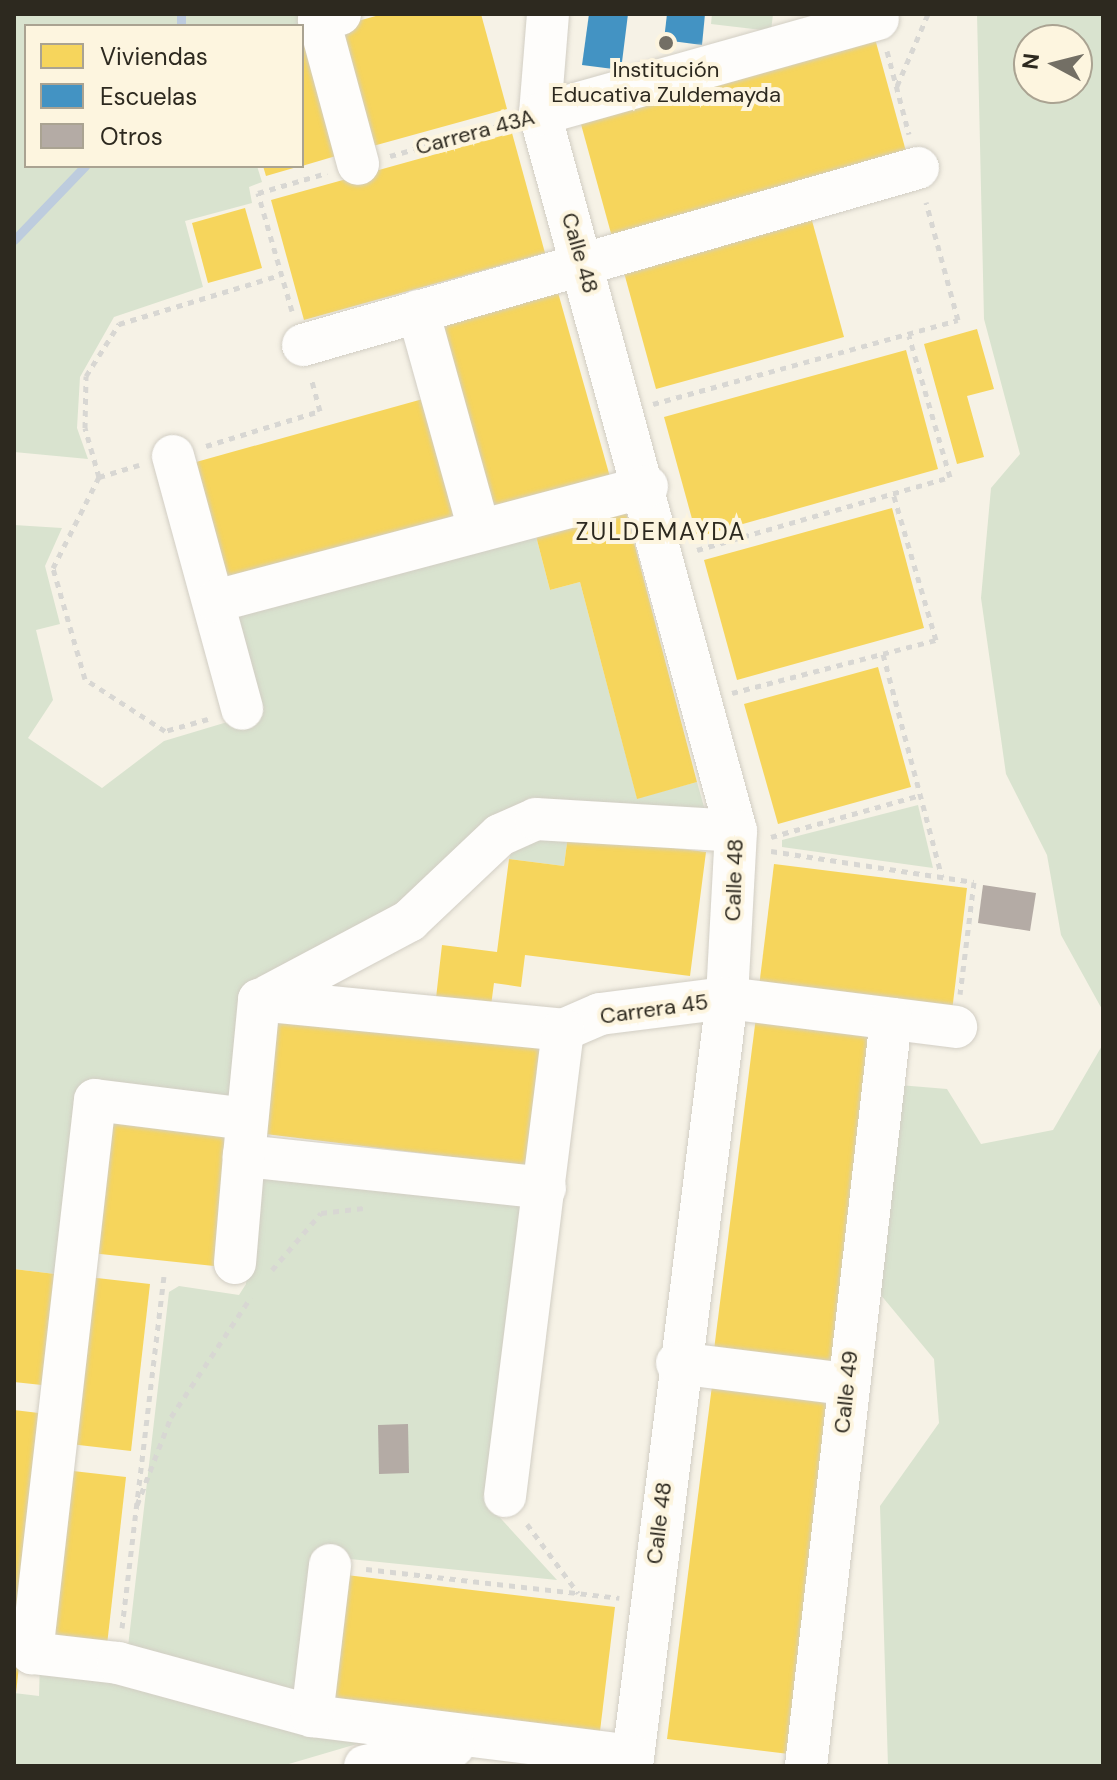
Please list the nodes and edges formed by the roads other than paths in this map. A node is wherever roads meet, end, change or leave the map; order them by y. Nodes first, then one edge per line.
1 (340, 14) edge
2 (548, 14) edge
3 (878, 19) road end
4 (540, 114) junction
5 (358, 164) road end
6 (918, 168) road end
7 (583, 264) junction
8 (418, 311) junction
9 (303, 345) dead end
10 (173, 456) road end
11 (647, 486) junction
12 (479, 529) junction
13 (216, 601) junction
14 (242, 709) road end
15 (754, 841) junction
16 (264, 998) junction
17 (727, 998) junction
18 (891, 1019) junction
19 (956, 1027) road end
20 (563, 1030) junction
21 (246, 1138) junction
22 (545, 1188) junction
23 (251, 1278) road end
24 (677, 1363) junction
25 (846, 1384) junction
26 (505, 1496) road end
27 (330, 1565) road end
28 (312, 1716) junction
29 (479, 1740) junction
30 (632, 1761) edge
31 (365, 1766) edge
32 (806, 1766) edge

1 - 5 street
2 - 4 street, Calle 48
3 - 4 street, Carrera 43A
4 - 7 street, Calle 48
6 - 7 street
7 - 8 street
7 - 11 street, Calle 48
8 - 9 street
8 - 12 street
10 - 13 street
11 - 12 street
11 - 15 street, Calle 48
12 - 13 street
13 - 14 street
15 - 16 street
15 - 17 street, Calle 48
16 - 20 street, Carrera 45
16 - 21 street
17 - 18 street, Carrera 45
17 - 20 street, Carrera 45
17 - 24 street, Calle 48
18 - 19 street, Carrera 45
18 - 25 street, Calle 49
20 - 22 street
21 - 22 street
21 - 23 street
21 - 28 street
22 - 26 street
24 - 25 street
24 - 30 street, Calle 48
25 - 32 street, Calle 49
27 - 28 street
28 - 29 street
29 - 30 street
29 - 31 street

